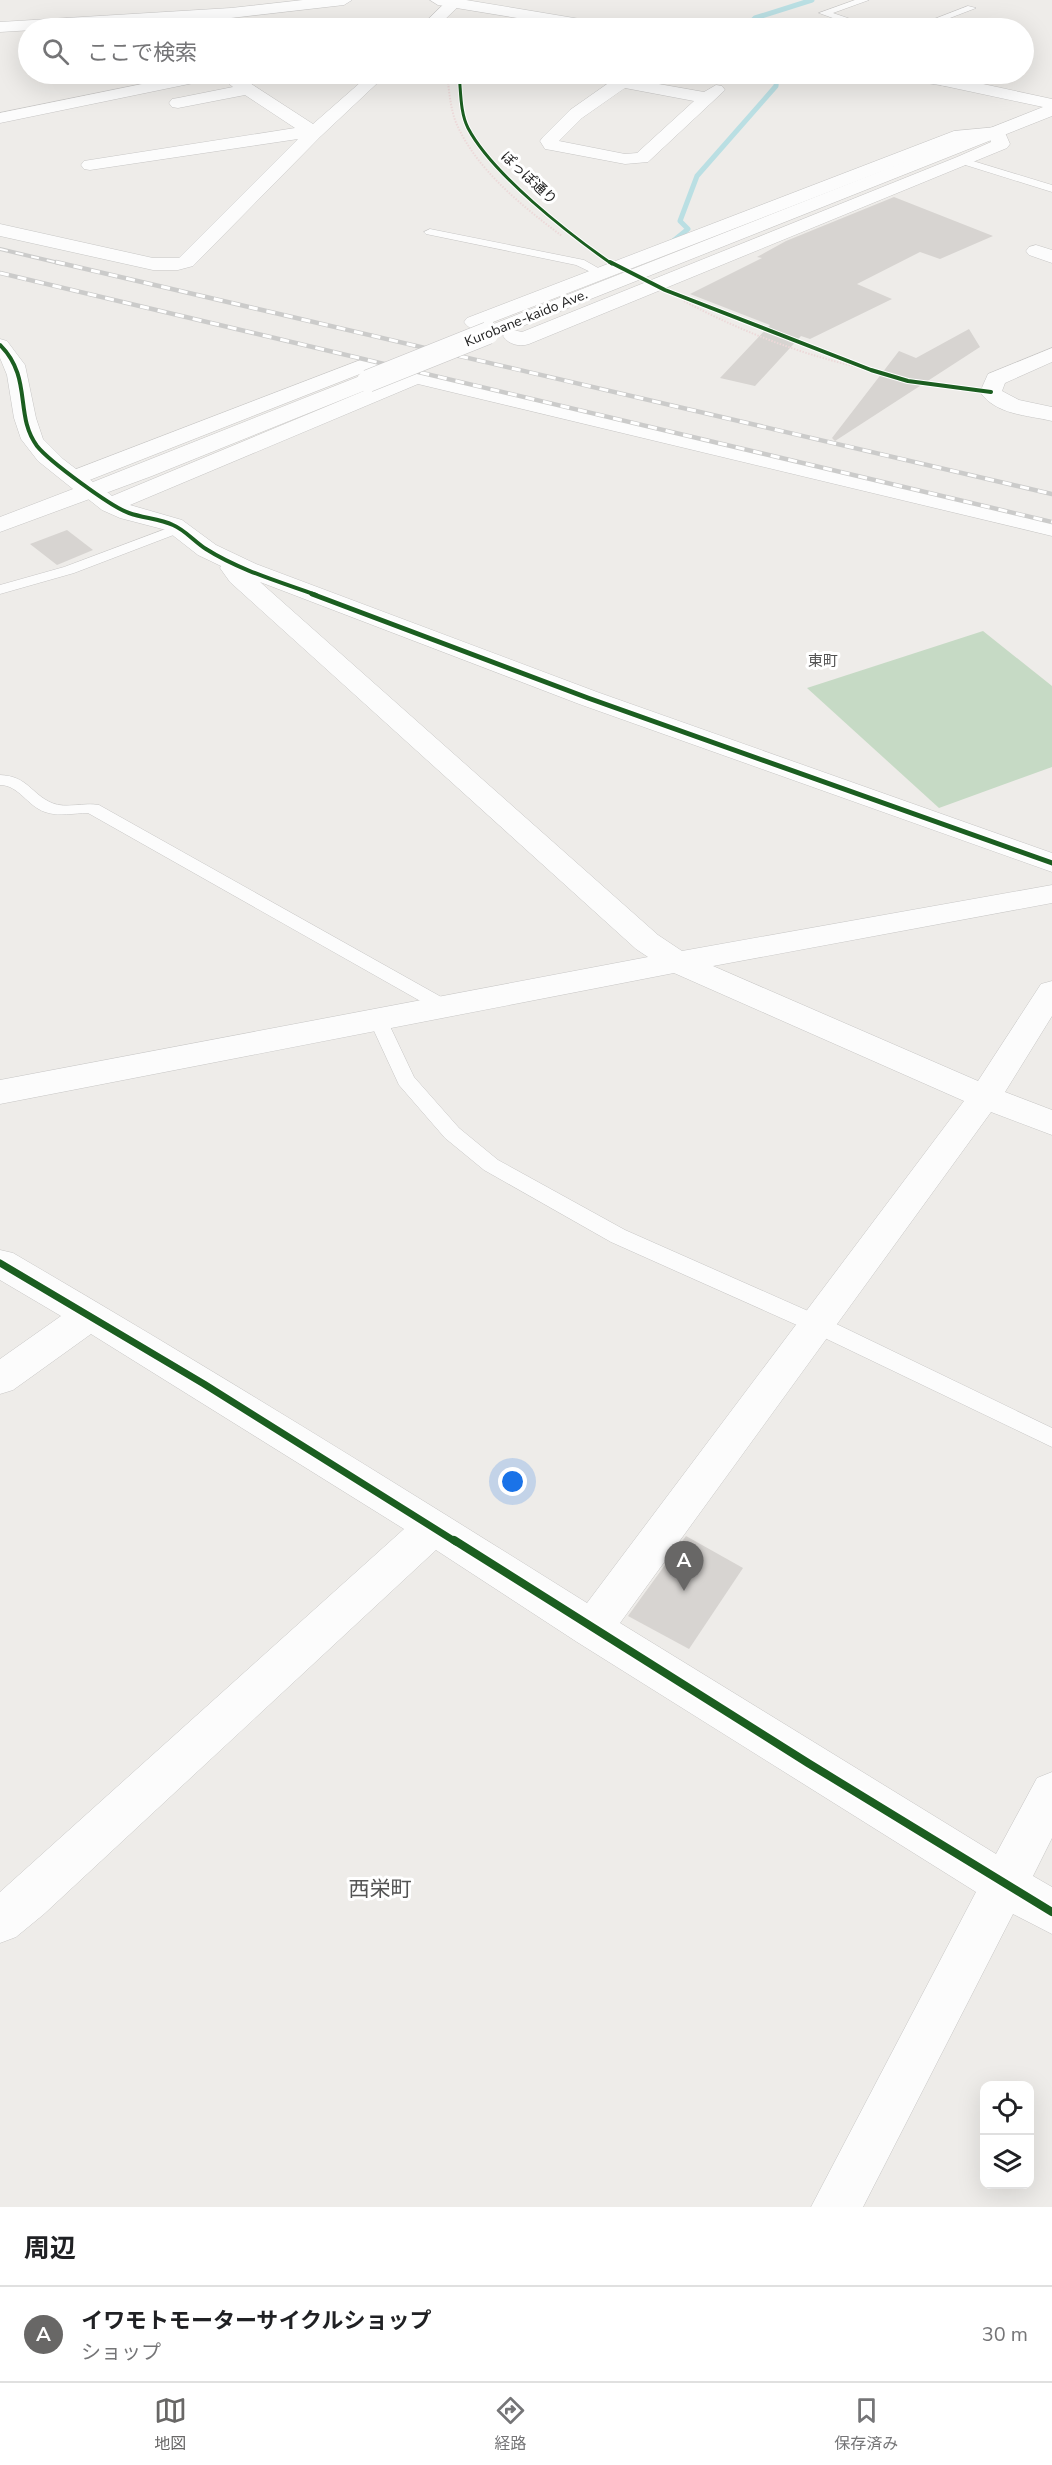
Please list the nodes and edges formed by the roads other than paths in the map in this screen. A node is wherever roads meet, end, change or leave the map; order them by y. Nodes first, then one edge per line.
1 (344, 0) edge
2 (438, 0) edge
3 (864, 0) edge
4 (455, 2) junction
5 (491, 4) edge
6 (971, 8) dead end
7 (148, 18) edge
8 (438, 18) edge
9 (557, 18) edge
10 (837, 18) edge
11 (944, 18) edge
12 (18, 26) edge
13 (0, 27) edge
14 (165, 84) edge
15 (238, 84) edge
16 (368, 84) edge
17 (619, 84) edge
18 (660, 84) edge
19 (960, 84) edge
20 (247, 90) junction
21 (1052, 104) edge
22 (166, 105) dead end
23 (1052, 110) edge
24 (0, 118) edge
25 (996, 132) junction
26 (314, 133) junction
27 (963, 161) junction
28 (90, 165) dead end
29 (1052, 189) edge
30 (0, 230) edge
31 (430, 232) dead end
32 (610, 267) junction
33 (486, 330) junction
34 (513, 336) dead end
35 (1052, 354) edge
36 (4, 357) edge
37 (416, 376) junction
38 (1052, 414) edge
39 (91, 491) junction
40 (0, 525) edge
41 (179, 528) junction
42 (1052, 529) edge
43 (225, 560) junction
44 (0, 590) edge
45 (0, 780) edge
46 (1052, 863) edge
47 (1052, 894) edge
48 (677, 962) junction
49 (1052, 991) edge
50 (445, 1007) junction
51 (378, 1020) junction
52 (0, 1092) edge
53 (985, 1097) junction
54 (1052, 1123) edge
55 (0, 1263) edge
56 (90, 1315) junction
57 (816, 1324) junction
58 (0, 1379) edge
59 (1052, 1438) edge
60 (434, 1527) junction
61 (592, 1629) junction
62 (1052, 1794) edge
63 (1004, 1884) junction
64 (1052, 1912) edge
65 (0, 1921) edge
66 (836, 2207) edge

1 - 7 street
2 - 4 street
3 - 10 lane
4 - 5 street
4 - 8 street
5 - 9 street
6 - 11 lane
12 - 13 street
14 - 24 street
15 - 20 street
16 - 26 street
17 - 18 street
19 - 21 street
20 - 22 street
20 - 26 street
23 - 25 street, Kurobane-kaido Ave.
25 - 27 street
25 - 32 street
25 - 33 street, Kurobane-kaido Ave.
26 - 28 street
26 - 30 street
27 - 29 lane
27 - 34 street
31 - 32 lane
32 - 33 street
33 - 39 street, Kurobane-kaido Ave., bridge
35 - 38 street
36 - 39 street
37 - 39 street
37 - 39 street
37 - 42 street
39 - 40 street, Kurobane-kaido Ave.
39 - 41 street
41 - 43 street
41 - 44 lane
43 - 46 street
43 - 48 street
45 - 50 lane
47 - 48 street
48 - 50 street
48 - 53 street
49 - 53 street
50 - 51 street
51 - 52 street
51 - 57 lane
53 - 54 street
53 - 57 street
55 - 56 street
56 - 58 street
56 - 60 street
57 - 59 lane
57 - 61 street
60 - 61 street
60 - 65 street
61 - 63 street
62 - 63 street
63 - 64 street
63 - 66 street

